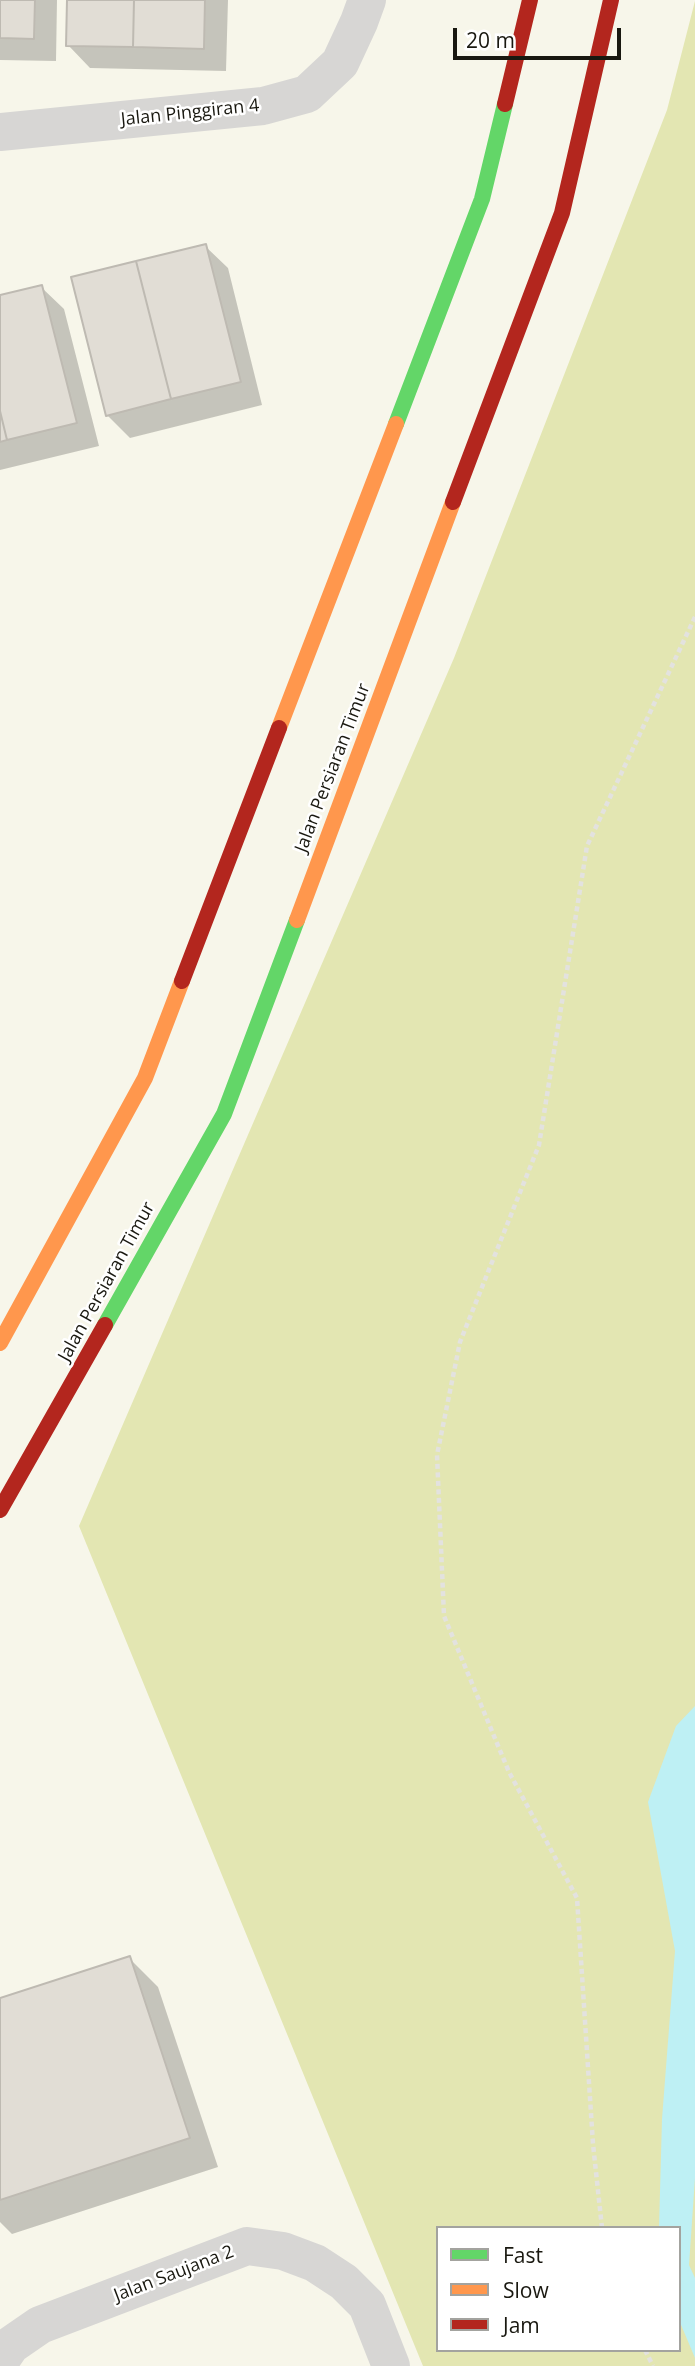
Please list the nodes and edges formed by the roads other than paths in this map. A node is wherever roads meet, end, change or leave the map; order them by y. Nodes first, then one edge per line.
1 (367, 0) edge
2 (530, 0) edge
3 (611, 0) edge
4 (0, 132) edge
5 (0, 1343) edge
6 (0, 1510) edge
7 (0, 2361) edge
8 (391, 2366) edge

1 - 4 street, Jalan Pinggiran 4
2 - 5 street
3 - 6 street, Jalan Persiaran Timur
7 - 8 street, Jalan Saujana 2

